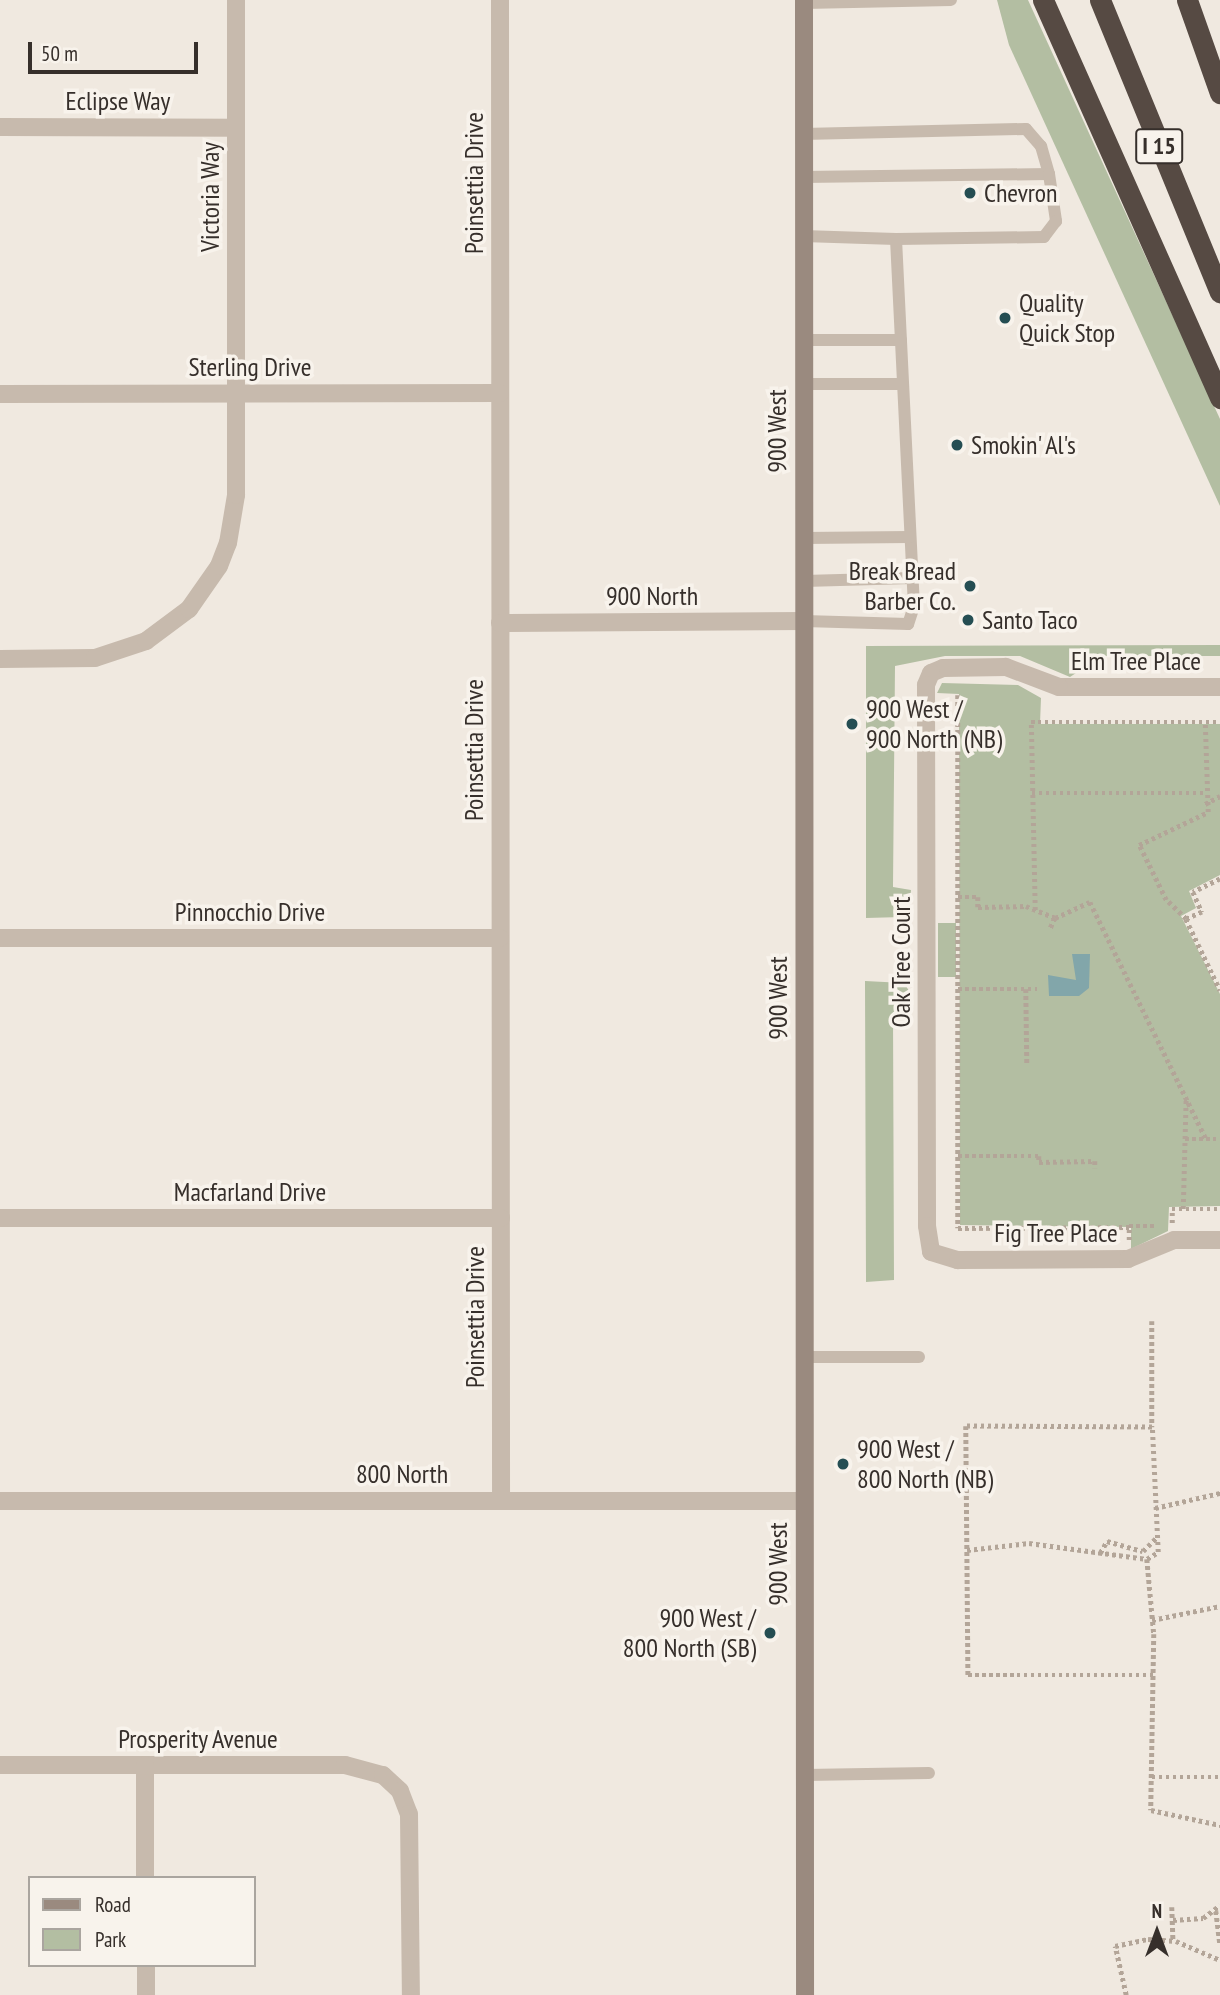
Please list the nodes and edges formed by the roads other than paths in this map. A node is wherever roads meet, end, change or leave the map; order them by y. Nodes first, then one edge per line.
1 (236, 0) edge
2 (500, 0) edge
3 (951, 0) edge
4 (1043, 0) edge
5 (1100, 0) edge
6 (1187, 0) edge
7 (804, 2) edge
8 (1220, 93) edge
9 (0, 127) edge
10 (236, 128) junction
11 (803, 134) junction
12 (1049, 174) junction
13 (803, 177) junction
14 (803, 236) junction
15 (896, 239) junction
16 (1220, 292) edge
17 (803, 340) junction
18 (901, 340) junction
19 (803, 384) junction
20 (903, 384) junction
21 (500, 393) junction
22 (0, 394) edge
23 (236, 394) junction
24 (1220, 398) edge
25 (911, 537) junction
26 (804, 538) junction
27 (912, 578) junction
28 (804, 581) junction
29 (804, 621) junction
30 (500, 623) junction
31 (0, 659) edge
32 (930, 673) joint
33 (1220, 687) edge
34 (0, 938) edge
35 (500, 938) junction
36 (0, 1218) edge
37 (501, 1218) junction
38 (1220, 1240) edge
39 (931, 1252) joint
40 (804, 1357) junction
41 (919, 1357) dead end
42 (0, 1501) edge
43 (501, 1501) junction
44 (804, 1501) junction
45 (0, 1765) edge
46 (145, 1765) junction
47 (929, 1773) dead end
48 (805, 1775) junction
49 (145, 1876) edge
50 (146, 1967) edge
51 (146, 1995) edge
52 (411, 1995) edge
53 (805, 1995) edge

1 - 10 street, Victoria Way
2 - 21 street, Poinsettia Drive
3 - 7 lane
4 - 24 highway
5 - 16 highway, I 15
6 - 8 highway
7 - 11 main road, 900 West
9 - 10 street, Eclipse Way
10 - 23 street, Victoria Way
11 - 12 lane
11 - 13 main road, 900 West
12 - 13 lane
12 - 15 lane
13 - 14 main road, 900 West
14 - 15 lane
14 - 17 main road, 900 West
15 - 18 lane
17 - 18 lane
17 - 19 main road, 900 West
18 - 20 lane
19 - 20 lane
19 - 26 main road, 900 West
20 - 25 lane
21 - 23 street, Sterling Drive
21 - 30 street, Poinsettia Drive
22 - 23 street, Sterling Drive
23 - 31 street, Victoria Way
25 - 26 lane
25 - 27 lane
26 - 28 main road, 900 West
27 - 28 lane
27 - 29 lane
28 - 29 main road, 900 West
29 - 30 street, 900 North
29 - 40 main road, 900 West
30 - 35 street, Poinsettia Drive
32 - 33 street, Elm Tree Place
32 - 39 street, Oak Tree Court
34 - 35 street, Pinnocchio Drive
35 - 37 street, Poinsettia Drive
36 - 37 street, Macfarland Drive
37 - 43 street, Poinsettia Drive
38 - 39 street, Fig Tree Place
40 - 41 lane
40 - 44 main road, 900 West
42 - 43 street, 800 North
43 - 44 street, 800 North
44 - 48 main road, 900 West
45 - 46 street, Prosperity Avenue
46 - 49 street
46 - 52 street, Prosperity Avenue
47 - 48 lane
48 - 53 main road, 900 West
50 - 51 street

